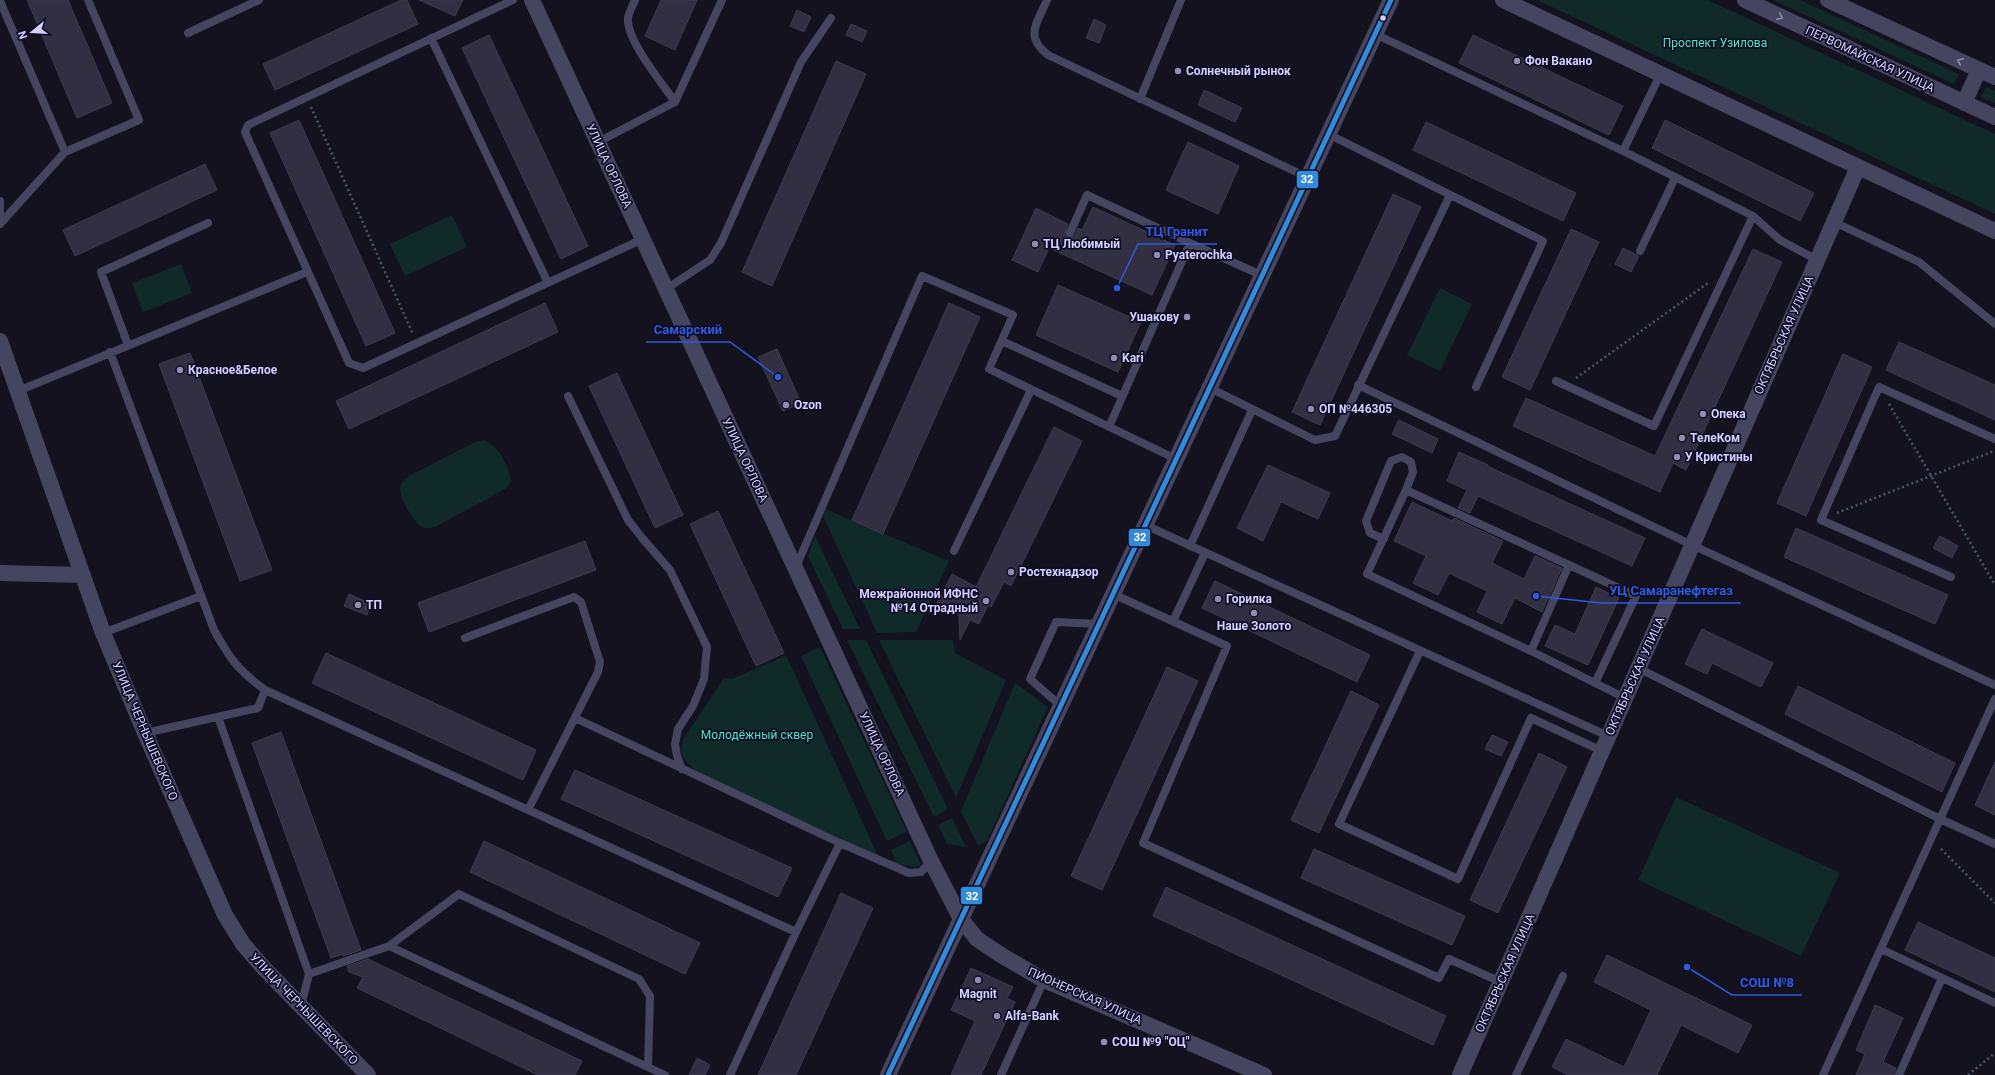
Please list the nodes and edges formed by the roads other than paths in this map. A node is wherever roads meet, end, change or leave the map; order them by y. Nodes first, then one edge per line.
1 (88, 0) edge
2 (259, 0) edge
3 (512, 0) edge
4 (532, 0) edge
5 (635, 0) edge
6 (722, 0) edge
7 (1047, 0) edge
8 (1180, 0) edge
9 (1391, 0) edge
10 (1503, 0) edge
11 (1745, 0) edge
12 (1828, 0) edge
13 (0, 1) edge
14 (831, 18) dead end
15 (188, 33) dead end
16 (1375, 34) junction
17 (431, 38) junction
18 (1979, 70) junction
19 (1661, 73) junction
20 (1995, 77) edge
21 (1140, 99) junction
22 (674, 102) junction
23 (1964, 103) junction
24 (1995, 117) edge
25 (1328, 134) junction
26 (598, 142) junction
27 (1623, 151) junction
28 (65, 152) junction
29 (1858, 167) junction
30 (1307, 177) junction
31 (1676, 178) junction
32 (1450, 195) junction
33 (0, 201) edge
34 (1753, 216) junction
35 (1834, 222) junction
36 (0, 223) edge
37 (208, 223) dead end
38 (1995, 231) edge
39 (1070, 233) dead end
40 (643, 239) junction
41 (1190, 243) junction
42 (1640, 251) dead end
43 (1817, 260) junction
44 (307, 272) junction
45 (1261, 275) junction
46 (548, 283) junction
47 (666, 289) junction
48 (1995, 324) edge
49 (0, 341) edge
50 (1002, 341) junction
51 (128, 345) junction
52 (110, 352) junction
53 (1556, 381) dead end
54 (1358, 385) junction
55 (1476, 387) dead end
56 (1210, 388) junction
57 (1031, 390) junction
58 (18, 391) junction
59 (568, 396) dead end
60 (1122, 396) junction
61 (1252, 410) junction
62 (1109, 427) junction
63 (1995, 440) edge
64 (1176, 459) junction
65 (1406, 490) junction
66 (1146, 525) junction
67 (1384, 539) junction
68 (1692, 545) junction
69 (1190, 546) junction
70 (954, 551) dead end
71 (1205, 553) junction
72 (1569, 566) junction
73 (795, 568) junction
74 (0, 573) edge
75 (83, 576) junction
76 (1951, 577) dead end
77 (1113, 594) junction
78 (201, 596) junction
79 (1173, 622) junction
80 (1099, 624) junction
81 (103, 632) junction
82 (465, 638) dead end
83 (1420, 651) junction
84 (1531, 651) junction
85 (1638, 668) junction
86 (1595, 683) junction
87 (1995, 685) edge
88 (266, 690) junction
89 (1625, 698) junction
90 (1995, 699) edge
91 (1061, 706) junction
92 (218, 718) junction
93 (575, 718) junction
94 (145, 733) junction
95 (1608, 736) junction
96 (1602, 751) junction
97 (682, 769) junction
98 (528, 810) junction
99 (1940, 819) junction
100 (840, 843) junction
101 (1995, 844) edge
102 (931, 861) junction
103 (961, 919) junction
104 (796, 932) junction
105 (389, 946) junction
106 (1881, 949) junction
107 (309, 974) junction
108 (1563, 976) dead end
109 (1942, 978) junction
110 (1044, 980) junction
111 (1501, 982) junction
112 (1995, 1003) edge
113 (301, 1006) junction
114 (648, 1066) junction
115 (368, 1075) edge
116 (665, 1075) edge
117 (730, 1075) edge
118 (888, 1075) edge
119 (1001, 1075) edge
120 (1264, 1075) edge
121 (1460, 1075) edge
122 (1516, 1075) edge
123 (1823, 1075) edge
124 (1899, 1075) edge

1 - 28 lane
2 - 15 lane
3 - 17 lane
4 - 26 street, УЛИЦА ОРЛОВА
5 - 22 lane
6 - 22 lane
7 - 21 lane
8 - 21 lane
9 - 16 street
10 - 19 street
11 -> 23 street, ПЕРВОМАЙСКАЯ УЛИЦА
18 -> 12 street
13 - 28 lane
14 - 47 lane
16 - 25 street
16 - 27 lane
17 - 44 lane
17 - 46 lane
18 - 20 street
18 - 23 street
19 - 27 lane
19 - 29 street
21 - 30 lane
22 - 26 lane
23 - 24 street, ПЕРВОМАЙСКАЯ УЛИЦА
25 - 30 street
25 - 32 lane
26 - 40 street, УЛИЦА ОРЛОВА
27 - 31 lane
28 - 36 lane
29 - 35 street, ОКТЯБРЬСКАЯ УЛИЦА
29 - 38 street
30 - 45 street
31 - 34 lane
31 - 42 lane
32 - 54 lane
32 - 55 lane
33 - 36 lane
34 - 43 lane
34 - 53 lane
35 - 43 street, ОКТЯБРЬСКАЯ УЛИЦА
35 - 48 lane
37 - 51 lane
39 - 41 lane
40 - 46 lane
40 - 47 street, УЛИЦА ОРЛОВА
41 - 45 lane
41 - 60 lane
43 - 68 street, ОКТЯБРЬСКАЯ УЛИЦА
44 - 46 lane
44 - 51 lane
45 - 56 street
47 - 73 street, УЛИЦА ОРЛОВА
49 - 58 street, УЛИЦА ЧЕРНЫШЕВСКОГО
50 - 57 lane
50 - 60 lane
50 - 73 lane
51 - 52 lane
52 - 58 lane
52 - 78 lane
54 - 61 lane
54 - 68 lane
56 - 61 lane
56 - 64 street
57 - 62 lane
57 - 70 lane
58 - 75 street, УЛИЦА ЧЕРНЫШЕВСКОГО
59 - 97 lane
60 - 62 lane
61 - 69 lane
62 - 64 lane
63 - 76 lane
64 - 66 street
65 - 67 lane
65 - 67 lane
65 - 72 lane
66 - 69 lane
66 - 77 street
67 - 84 lane
68 - 85 street, ОКТЯБРЬСКАЯ УЛИЦА
68 - 87 lane
69 - 71 lane
71 - 79 lane
71 - 83 lane
72 - 84 lane
72 - 86 lane
73 - 102 street, УЛИЦА ОРЛОВА
74 - 75 street
75 - 81 street, УЛИЦА ЧЕРНЫШЕВСКОГО
77 - 79 lane
77 - 80 street
78 - 81 lane
78 - 88 lane
79 - 111 lane
80 - 91 street
80 - 91 lane
81 - 94 street, УЛИЦА ЧЕРНЫШЕВСКОГО
82 - 93 lane
83 - 95 lane
83 - 96 lane
84 - 86 lane
85 - 89 street, ОКТЯБРЬСКАЯ УЛИЦА
85 - 99 lane
86 - 89 lane
88 - 92 lane
88 - 98 lane
89 - 95 street, ОКТЯБРЬСКАЯ УЛИЦА
90 - 99 lane
91 - 103 street
92 - 94 lane
92 - 107 lane
93 - 97 lane
93 - 98 lane
94 - 113 street, УЛИЦА ЧЕРНЫШЕВСКОГО
95 - 96 street, ОКТЯБРЬСКАЯ УЛИЦА
96 - 111 street, ОКТЯБРЬСКАЯ УЛИЦА
97 - 100 lane
98 - 104 lane
99 - 101 lane
99 - 106 lane
100 - 102 lane
100 - 104 lane
102 - 103 street, УЛИЦА ОРЛОВА
103 - 110 street, ПИОНЕРСКАЯ УЛИЦА
103 - 118 street
104 - 117 lane
105 - 107 lane
105 - 114 lane
105 - 114 lane
106 - 109 lane
106 - 123 lane
107 - 113 lane
108 - 122 lane
109 - 112 lane
109 - 124 lane
110 - 119 lane
110 - 120 street, ПИОНЕРСКАЯ УЛИЦА
111 - 121 street, ОКТЯБРЬСКАЯ УЛИЦА
113 - 115 street, УЛИЦА ЧЕРНЫШЕВСКОГО
114 - 116 lane

